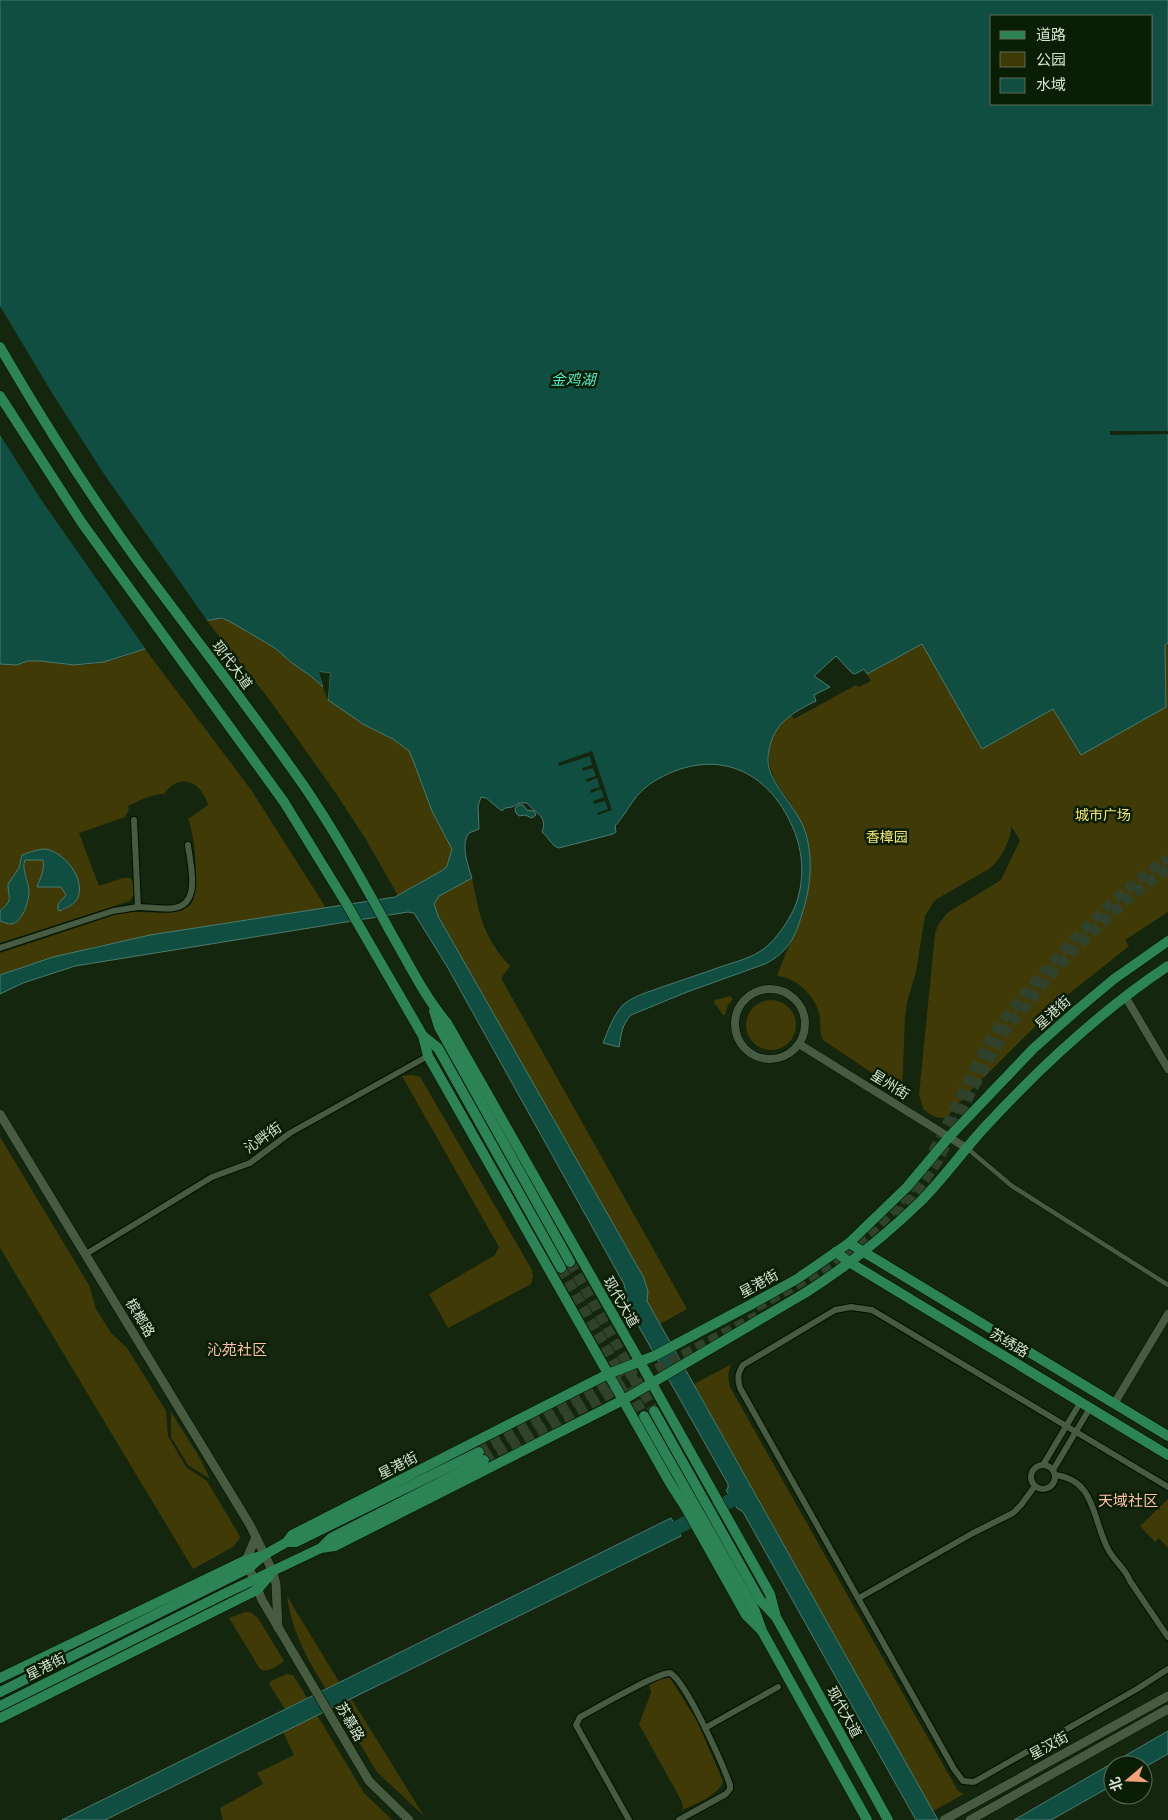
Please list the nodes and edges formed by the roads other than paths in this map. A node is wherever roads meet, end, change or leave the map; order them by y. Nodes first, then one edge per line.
1 (0, 347) edge
2 (0, 396) edge
3 (134, 820) dead end
4 (188, 845) dead end
5 (138, 907) junction
6 (1168, 941) edge
7 (0, 948) edge
8 (1168, 966) edge
9 (1125, 996) junction
10 (432, 1005) junction
11 (423, 1036) junction
12 (799, 1044) junction
13 (428, 1056) junction
14 (1168, 1069) edge
15 (0, 1114) edge
16 (949, 1137) junction
17 (968, 1148) junction
18 (849, 1243) junction
19 (864, 1251) junction
20 (836, 1252) junction
21 (86, 1254) junction
22 (570, 1262) tunnel mouth
23 (850, 1262) junction
24 (561, 1268) tunnel mouth
25 (1168, 1285) edge
26 (1168, 1314) edge
27 (640, 1362) junction
28 (608, 1374) junction
29 (652, 1384) junction
30 (623, 1400) junction
31 (1080, 1403) junction
32 (1114, 1404) junction
33 (1090, 1408) junction
34 (654, 1411) tunnel mouth
35 (644, 1416) tunnel mouth
36 (1066, 1427) junction
37 (1075, 1432) junction
38 (1168, 1436) edge
39 (1168, 1455) edge
40 (1043, 1465) junction
41 (1054, 1473) junction
42 (1035, 1486) junction
43 (1168, 1487) edge
44 (256, 1537) junction
45 (287, 1542) junction
46 (321, 1548) junction
47 (264, 1555) junction
48 (248, 1564) junction
49 (273, 1572) junction
50 (255, 1585) junction
51 (859, 1598) junction
52 (776, 1617) junction
53 (278, 1628) junction
54 (762, 1631) junction
55 (1168, 1637) edge
56 (1168, 1669) edge
57 (0, 1678) edge
58 (778, 1687) dead end
59 (0, 1692) edge
60 (1168, 1696) edge
61 (0, 1706) edge
62 (1168, 1709) edge
63 (0, 1718) edge
64 (705, 1728) junction
65 (409, 1820) edge
66 (629, 1820) edge
67 (678, 1820) edge
68 (867, 1820) edge
69 (888, 1820) edge
70 (945, 1820) edge
71 (970, 1820) edge

1 - 10 main road, 现代大道
2 - 11 main road
3 - 5 street
4 - 5 street
5 - 7 street
6 - 16 main road, 星港街
8 - 9 main road, 星港街
9 - 14 street
9 - 17 main road, 星港街
10 - 22 main road, 现代大道
10 - 27 main road, 现代大道
11 - 13 main road
11 - 24 main road
12 - 12 street
12 - 16 street, 星州街
13 - 21 street, 沁畔街
13 - 28 main road
15 - 21 main road, 槟榔路
16 - 17 street, 星州街
16 - 18 main road, 星港街
17 - 19 main road, 星港街
17 - 25 street
18 - 19 main road, 苏绣路
18 - 20 main road, 星港街
19 - 23 main road, 星港街
19 - 32 main road, 苏绣路
20 - 23 main road, 苏绣路
20 - 27 main road, 星港街
21 - 44 main road, 槟榔路
23 - 29 main road, 星港街
23 - 31 main road, 苏绣路
26 - 32 street
27 - 28 main road, 星港街
27 - 29 main road, 现代大道
28 - 30 main road
28 - 45 main road, 星港街
29 - 30 main road, 星港街
29 - 52 main road, 现代大道
30 - 46 main road, 星港街
30 - 54 main road
31 - 33 main road, 苏绣路
31 - 36 street
32 - 38 main road, 苏绣路
33 - 37 street
33 - 39 main road, 苏绣路
34 - 52 main road, 现代大道
35 - 54 main road
36 - 37 street
36 - 40 street
36 - 51 street
37 - 41 street
37 - 43 street
40 - 41 street
40 - 42 street
41 - 42 street
41 - 55 street
42 - 51 street
44 - 47 main road, 苏慕路
44 - 48 main road
45 - 46 main road, 星港街
45 - 47 main road, 星港街
46 - 49 main road, 星港街
47 - 48 main road, 星港街
47 - 49 main road, 苏慕路
48 - 50 main road, 苏慕路
48 - 57 main road
48 - 59 main road, 星港街
49 - 50 main road
49 - 53 main road, 苏慕路
50 - 53 main road, 苏慕路
50 - 61 main road, 星港街
50 - 63 main road
51 - 56 street
52 - 69 main road, 现代大道
53 - 65 main road, 苏慕路
54 - 68 main road
58 - 64 street
60 - 70 main road, 星汉街
62 - 71 main road, 星汉街
64 - 66 street
64 - 67 street

